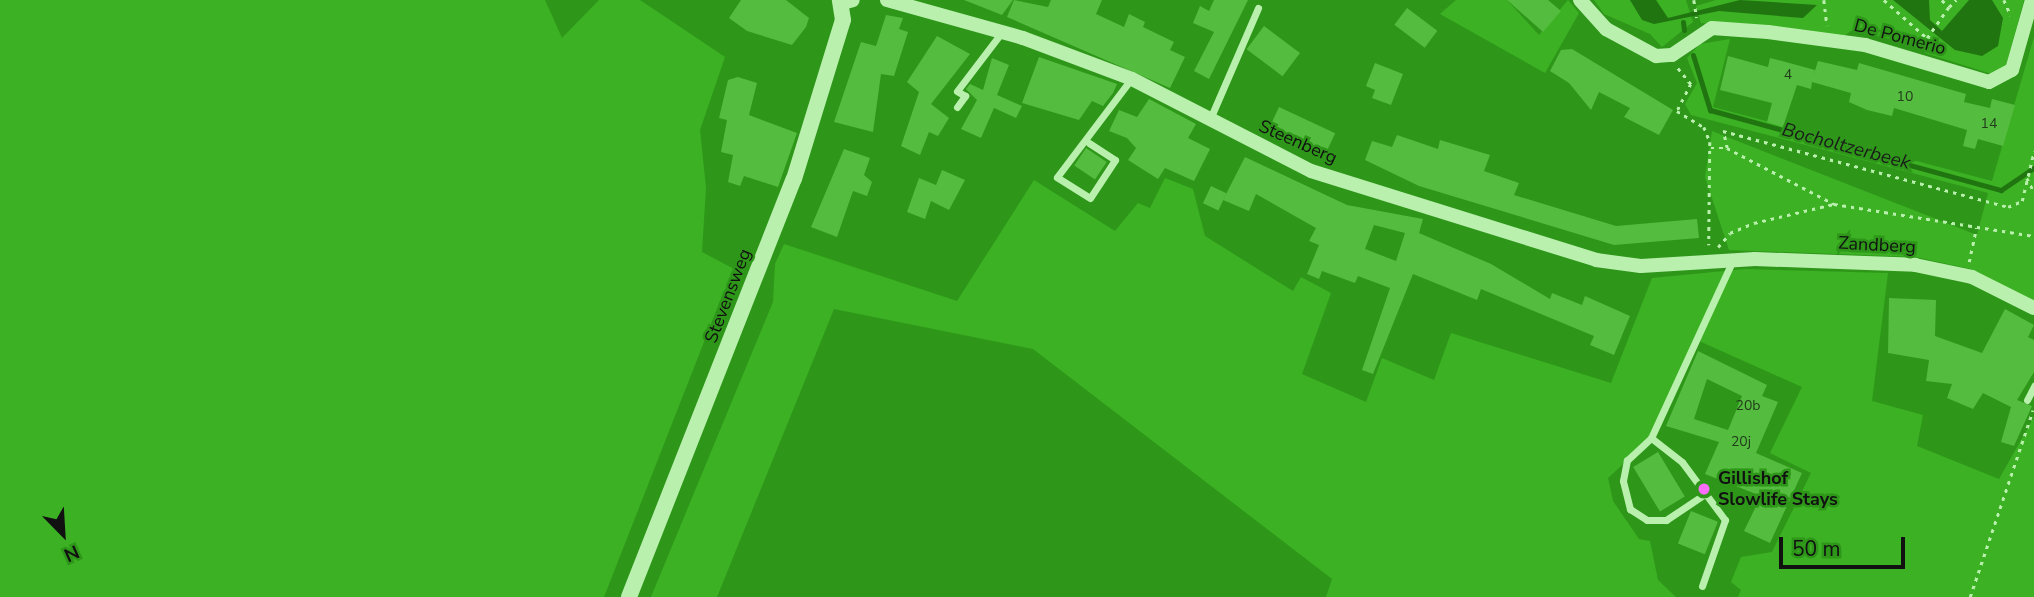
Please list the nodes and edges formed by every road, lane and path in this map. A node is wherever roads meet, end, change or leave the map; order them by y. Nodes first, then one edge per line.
1 (887, 0) edge
2 (1580, 0) edge
3 (1694, 0) edge
4 (1824, 0) edge
5 (1884, 0) edge
6 (1942, 0) edge
7 (1956, 0) edge
8 (2032, 0) edge
9 (845, 1) edge
10 (1949, 7) junction
11 (1258, 8) dead end
12 (1698, 21) junction
13 (1002, 32) junction
14 (1927, 38) junction
15 (1823, 39) junction
16 (1672, 55) junction
17 (1941, 67) junction
18 (1132, 79) junction
19 (957, 107) dead end
20 (1210, 119) junction
21 (1089, 143) junction
22 (1711, 148) junction
23 (1727, 148) junction
24 (2034, 151) edge
25 (2027, 178) junction
26 (2034, 192) edge
27 (1835, 204) junction
28 (1976, 228) junction
29 (2034, 236) edge
30 (1720, 244) dead end
31 (1734, 259) junction
32 (1709, 261) junction
33 (1967, 275) junction
34 (2034, 308) edge
35 (2034, 386) edge
36 (2027, 400) dead end
37 (2034, 407) edge
38 (1651, 438) junction
39 (1705, 494) junction
40 (1702, 586) dead end
41 (629, 597) edge
42 (1970, 597) edge

1 - 13 street, Steenberg
2 - 16 street
3 - 12 path
4 - 15 path
5 - 14 path
6 - 10 path
7 - 10 path
8 - 17 street, De Pomerio
9 - 41 street, Stevensweg
10 - 14 path
11 - 20 lane
12 - 15 street, De Pomerio
12 - 16 street
13 - 18 street, Steenberg
13 - 19 lane
14 - 17 path
15 - 17 street, De Pomerio
16 - 22 path
18 - 20 street, Steenberg
18 - 21 lane
20 - 32 street, Steenberg
21 - 21 lane
22 - 23 path
22 - 32 path
23 - 25 path
23 - 27 path
24 - 25 path
25 - 26 path
27 - 28 path
27 - 30 path
28 - 29 path
28 - 33 path
31 - 32 street, Zandberg
31 - 33 street, Zandberg
31 - 38 lane
33 - 34 street, Zandberg
35 - 36 lane
37 - 42 path
38 - 39 lane
38 - 39 lane
39 - 40 lane

